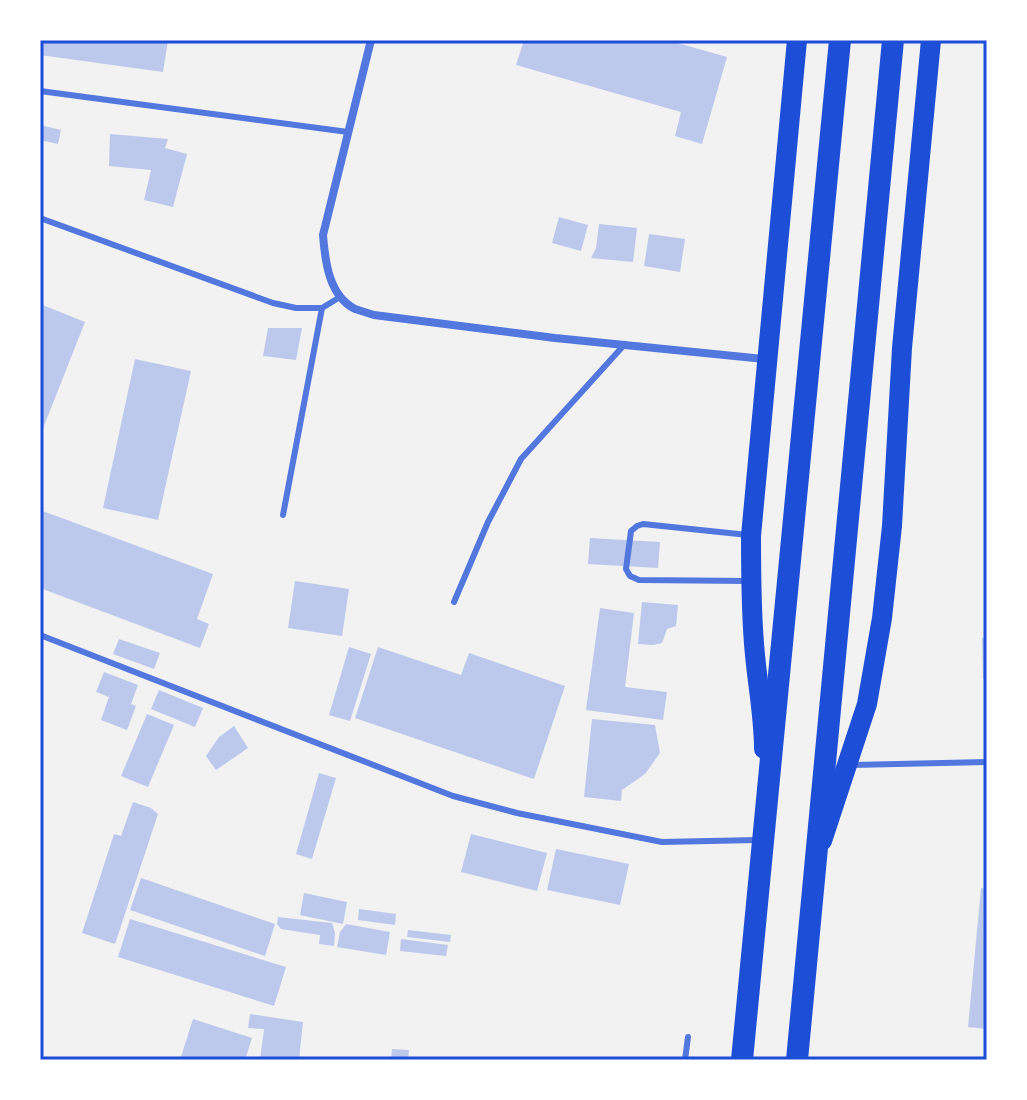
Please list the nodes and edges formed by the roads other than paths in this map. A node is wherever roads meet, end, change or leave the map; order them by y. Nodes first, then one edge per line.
1 (371, 40) edge
2 (797, 40) edge
3 (840, 40) edge
4 (893, 40) edge
5 (931, 40) edge
6 (40, 91) edge
7 (348, 132) junction
8 (40, 218) edge
9 (340, 297) junction
10 (322, 308) junction
11 (625, 344) junction
12 (767, 359) junction
13 (283, 515) dead end
14 (751, 536) junction
15 (751, 581) junction
16 (454, 602) dead end
17 (40, 635) edge
18 (987, 762) edge
19 (848, 765) junction
20 (764, 840) junction
21 (816, 860) junction
22 (688, 1037) dead end
23 (685, 1060) edge
24 (742, 1060) edge
25 (797, 1060) edge

1 - 7 street
2 - 12 main road
3 - 20 highway
4 - 21 highway
5 - 19 main road
6 - 7 lane
7 - 9 street
8 - 10 lane
9 - 10 lane
9 - 11 street
10 - 13 lane
11 - 12 street
11 - 16 lane
12 - 14 main road
14 - 15 main road
14 - 15 lane
15 - 20 main road
17 - 20 lane
18 - 19 lane
19 - 21 main road
20 - 24 highway
21 - 25 highway
22 - 23 lane

